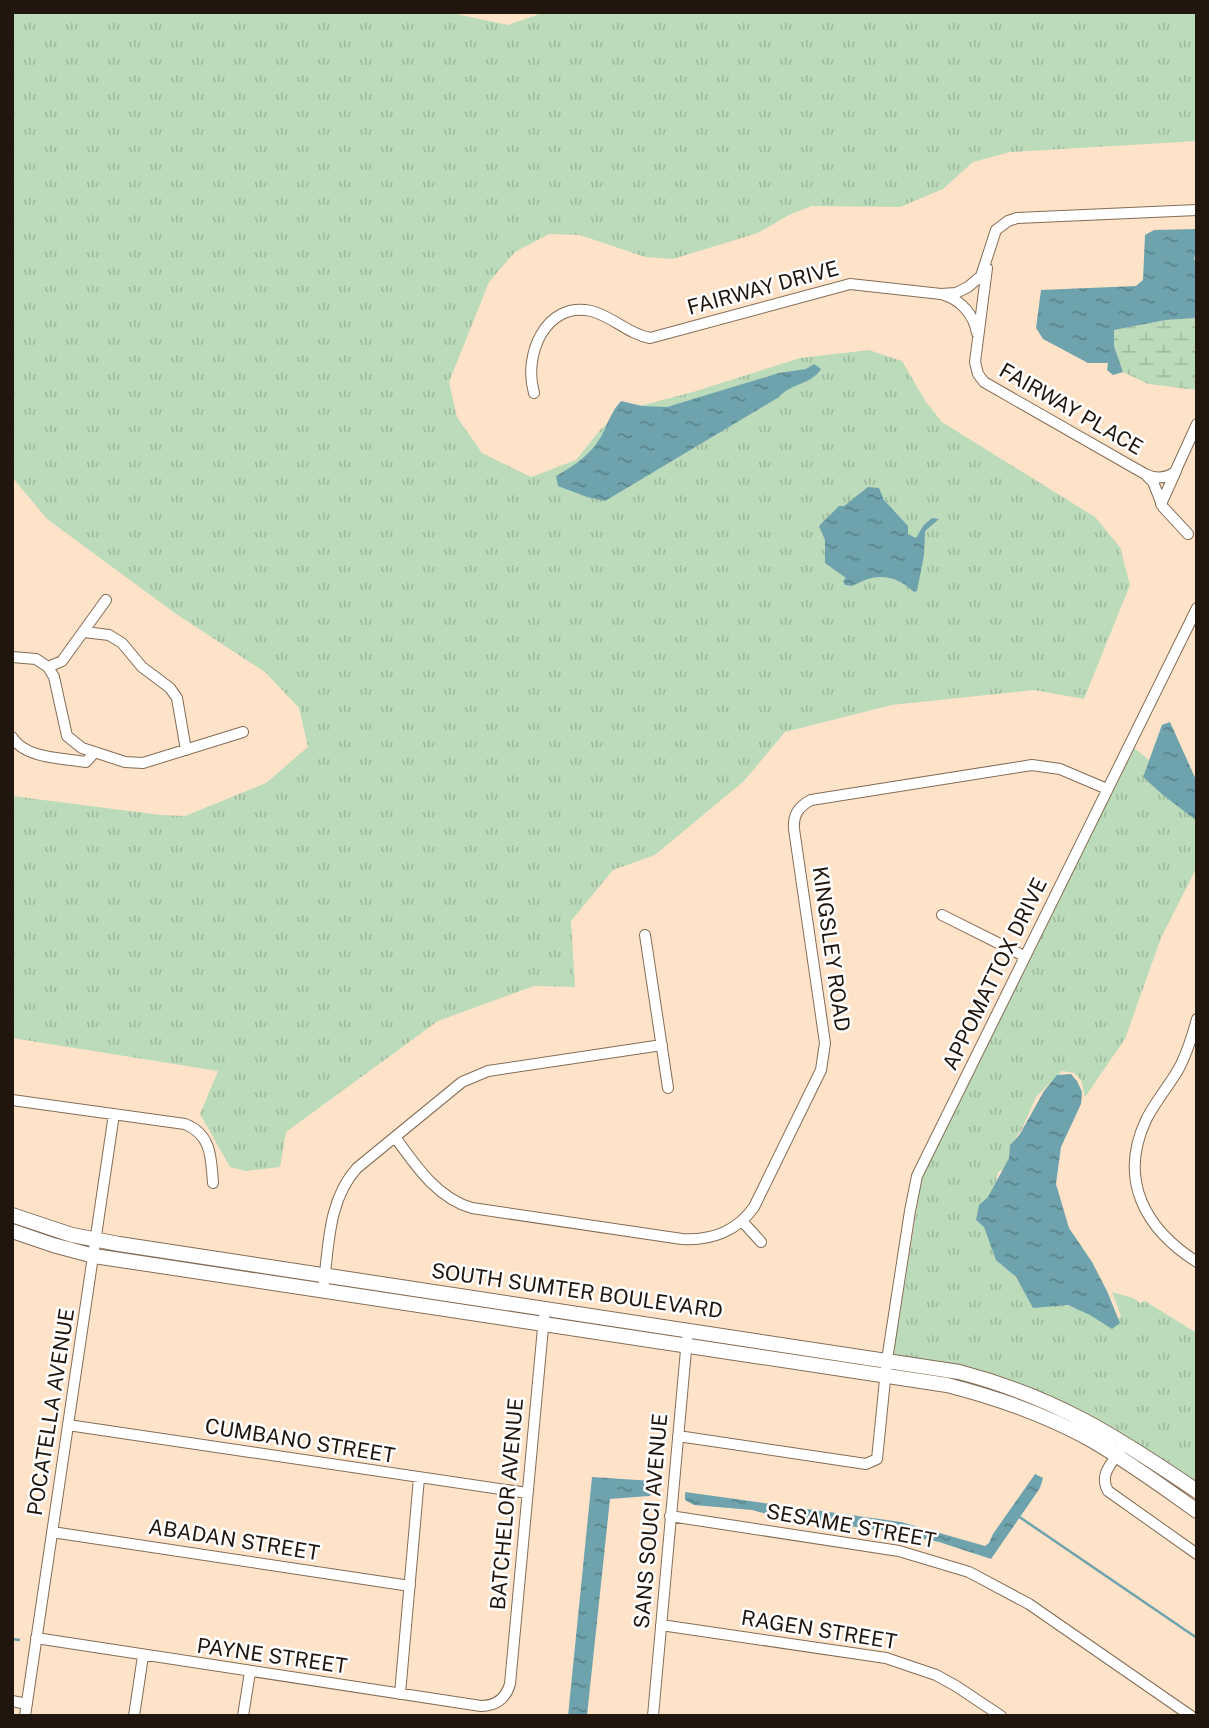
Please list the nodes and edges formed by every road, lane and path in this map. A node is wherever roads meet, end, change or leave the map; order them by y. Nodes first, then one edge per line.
1 (1197, 210) edge
2 (989, 255) junction
3 (941, 294) junction
4 (978, 343) junction
5 (534, 393) dead end
6 (1197, 424) edge
7 (1178, 467) junction
8 (1145, 474) junction
9 (1161, 503) junction
10 (1188, 534) dead end
11 (106, 600) dead end
12 (1197, 608) edge
13 (84, 632) junction
14 (12, 657) edge
15 (48, 667) junction
16 (243, 732) dead end
17 (12, 737) edge
18 (186, 750) junction
19 (95, 752) junction
20 (1107, 789) junction
21 (942, 915) dead end
22 (645, 934) dead end
23 (1024, 956) junction
24 (1197, 1019) edge
25 (662, 1045) junction
26 (668, 1088) dead end
27 (12, 1100) edge
28 (114, 1114) junction
29 (395, 1138) junction
30 (213, 1183) dead end
31 (12, 1215) edge
32 (742, 1222) junction
33 (12, 1231) edge
34 (97, 1240) junction
35 (761, 1242) dead end
36 (94, 1256) junction
37 (1197, 1262) edge
38 (324, 1283) junction
39 (545, 1308) junction
40 (543, 1324) junction
41 (688, 1329) junction
42 (687, 1345) junction
43 (887, 1360) junction
44 (886, 1375) junction
45 (68, 1425) junction
46 (678, 1436) junction
47 (1125, 1443) junction
48 (1116, 1455) junction
49 (419, 1478) junction
50 (1197, 1491) edge
51 (527, 1493) junction
52 (1197, 1511) edge
53 (670, 1516) junction
54 (52, 1532) junction
55 (1197, 1554) edge
56 (410, 1586) junction
57 (661, 1625) junction
58 (36, 1638) junction
59 (143, 1656) junction
60 (250, 1672) junction
61 (400, 1694) junction
62 (501, 1700) joint
63 (12, 1701) edge
64 (26, 1710) edge
65 (134, 1716) edge
66 (243, 1716) edge
67 (653, 1716) edge
68 (1001, 1716) edge
69 (1191, 1716) edge

1 - 2 street, FAIRWAY DRIVE
2 - 3 street, FAIRWAY DRIVE
2 - 4 street, FAIRWAY PLACE
3 - 4 street
3 - 5 street, FAIRWAY DRIVE
4 - 8 street, FAIRWAY PLACE
6 - 7 street
7 - 8 street, FAIRWAY PLACE
7 - 9 street
8 - 9 street
9 - 10 street
11 - 13 street
12 - 20 street, APPOMATTOX DRIVE
13 - 15 street
13 - 18 street
14 - 15 street
15 - 19 street
16 - 18 street
17 - 19 street
18 - 19 street
20 - 23 street, APPOMATTOX DRIVE
20 - 32 street, KINGSLEY ROAD
21 - 23 street
22 - 25 street
23 - 43 street, APPOMATTOX DRIVE
24 - 37 street
25 - 26 street
25 - 29 street
27 - 28 street
28 - 30 street
28 - 34 street, POCATELLA AVENUE
29 - 32 street
29 - 38 street
31 - 34 main road, SOUTH SUMTER BOULEVARD
32 - 35 street
33 - 36 main road, SOUTH SUMTER BOULEVARD
34 - 36 street, POCATELLA AVENUE
34 - 38 main road, SOUTH SUMTER BOULEVARD
36 - 38 main road, SOUTH SUMTER BOULEVARD
36 - 45 street, POCATELLA AVENUE
38 - 39 main road, SOUTH SUMTER BOULEVARD
38 - 40 main road, SOUTH SUMTER BOULEVARD
39 - 40 street, BATCHELOR AVENUE
39 - 41 main road, SOUTH SUMTER BOULEVARD
40 - 42 main road, SOUTH SUMTER BOULEVARD
40 - 51 street, BATCHELOR AVENUE
41 - 42 street, SANS SOUCI AVENUE
41 - 43 main road, SOUTH SUMTER BOULEVARD
42 - 44 main road, SOUTH SUMTER BOULEVARD
42 - 46 street, SANS SOUCI AVENUE
43 - 44 street, APPOMATTOX DRIVE
43 - 47 main road, SOUTH SUMTER BOULEVARD
44 - 46 street, APPOMATTOX DRIVE
44 - 48 main road, SOUTH SUMTER BOULEVARD
45 - 49 street, CUMBANO STREET
45 - 54 street, POCATELLA AVENUE
46 - 53 street, SANS SOUCI AVENUE
47 - 48 street
47 - 50 main road, SOUTH SUMTER BOULEVARD
48 - 52 main road, SOUTH SUMTER BOULEVARD
48 - 55 street
49 - 51 street, CUMBANO STREET
49 - 56 street
51 - 62 street, BATCHELOR AVENUE
53 - 57 street, SANS SOUCI AVENUE
53 - 69 street, SESAME STREET
54 - 56 street, ABADAN STREET
54 - 58 street, POCATELLA AVENUE
56 - 61 street
57 - 67 street, SANS SOUCI AVENUE
57 - 68 street, RAGEN STREET
58 - 59 street, PAYNE STREET
58 - 64 street, POCATELLA AVENUE
59 - 60 street, PAYNE STREET
59 - 65 street
60 - 61 street, PAYNE STREET
60 - 66 street
61 - 62 street, PAYNE STREET
63 - 64 street

